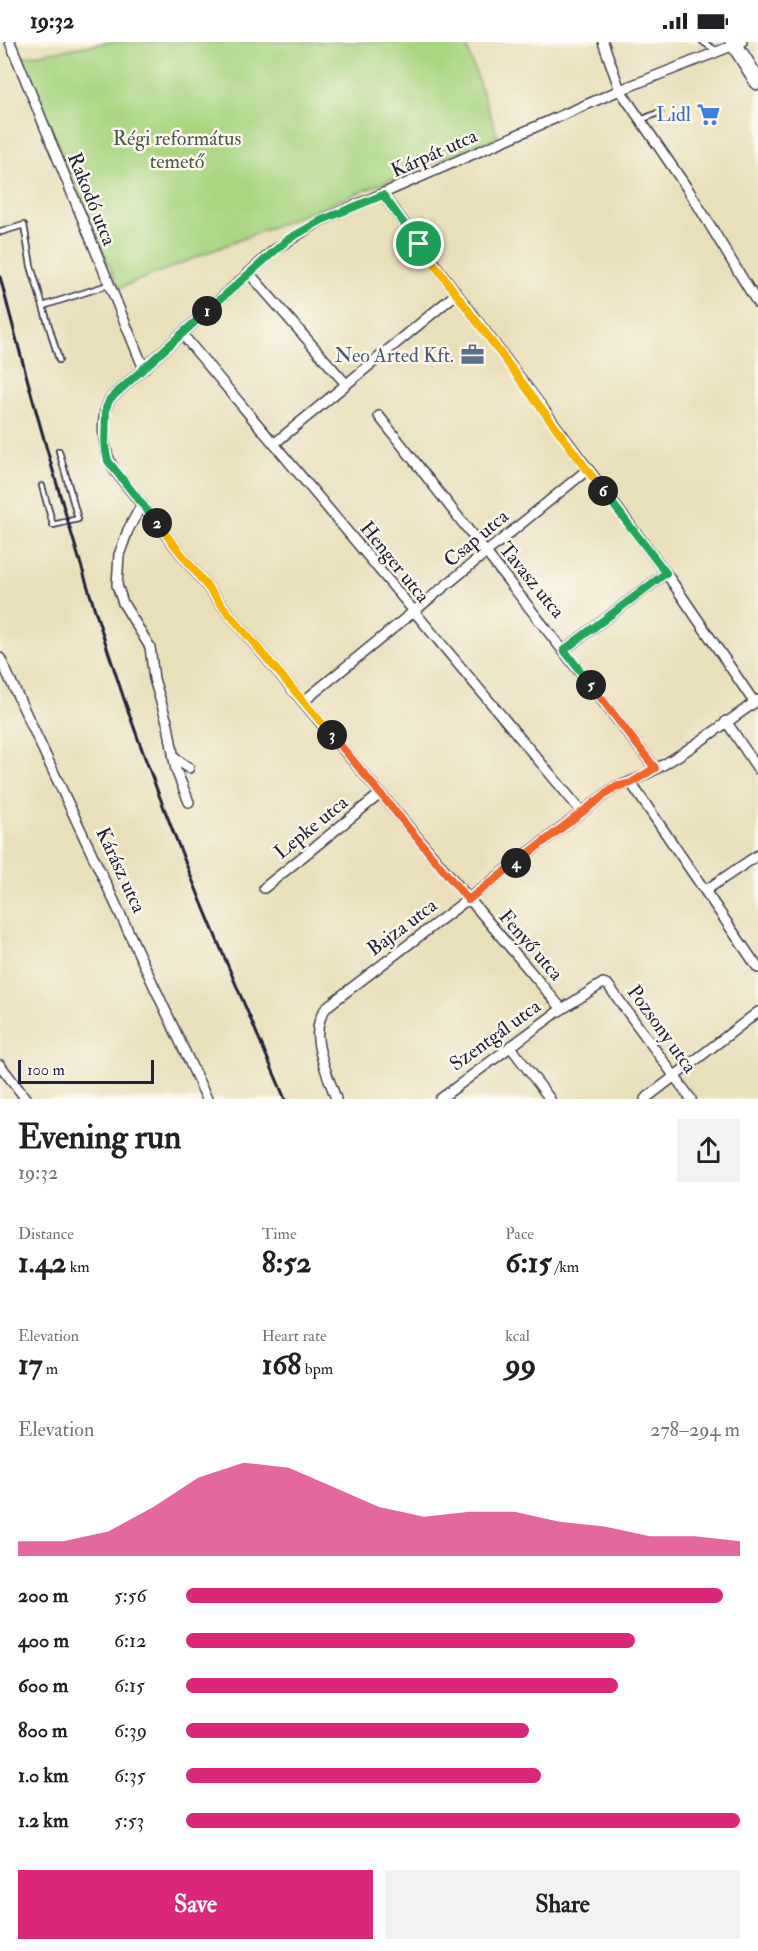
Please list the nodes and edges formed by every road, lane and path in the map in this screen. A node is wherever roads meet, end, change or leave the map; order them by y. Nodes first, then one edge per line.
1 (10, 42) edge
2 (603, 42) edge
3 (703, 42) edge
4 (737, 43) edge
5 (717, 51) junction
6 (758, 82) edge
7 (620, 90) junction
8 (660, 112) dead end
9 (641, 121) junction
10 (383, 195) junction
11 (1, 232) edge
12 (249, 273) junction
13 (108, 285) junction
14 (456, 294) junction
15 (758, 304) edge
16 (43, 306) junction
17 (182, 334) junction
18 (59, 360) dead end
19 (144, 369) junction
20 (346, 384) junction
21 (379, 416) dead end
22 (275, 443) junction
23 (58, 451) dead end
24 (587, 470) junction
25 (42, 486) dead end
26 (142, 504) junction
27 (486, 552) junction
28 (666, 573) junction
29 (414, 614) junction
30 (564, 650) junction
31 (0, 658) edge
32 (304, 701) junction
33 (756, 701) edge
34 (726, 722) junction
35 (173, 757) junction
36 (189, 768) dead end
37 (655, 768) junction
38 (758, 769) edge
39 (631, 783) junction
40 (380, 794) junction
41 (189, 802) dead end
42 (582, 812) junction
43 (758, 855) edge
44 (264, 888) dead end
45 (706, 890) junction
46 (468, 900) junction
47 (758, 968) edge
48 (603, 983) joint
49 (562, 1009) junction
50 (758, 1012) edge
51 (510, 1046) junction
52 (0, 1065) edge
53 (674, 1078) junction
54 (27, 1099) edge
55 (207, 1099) edge
56 (336, 1099) edge
57 (440, 1099) edge
58 (550, 1099) edge
59 (645, 1099) edge
60 (691, 1099) edge

1 - 13 street, Rakodó utca
2 - 7 street
3 - 5 lane
4 - 5 street, Kárpát utca
4 - 6 main road
5 - 7 street, Kárpát utca
7 - 9 street
7 - 10 street, Kárpát utca
8 - 9 lane
9 - 15 street
10 - 12 street, Kárpát utca
10 - 14 street
11 - 16 lane
12 - 17 street, Kárpát utca
12 - 20 street
13 - 16 lane
13 - 19 street, Rakodó utca
14 - 20 street
14 - 24 street
16 - 18 lane
17 - 19 street, Kárpát utca
17 - 22 street, Henger utca
19 - 26 street, Fenyő utca
20 - 22 street
21 - 27 street, Tavasz utca
22 - 29 street, Henger utca
23 - 25 lane
24 - 27 street, Csap utca
24 - 28 street
26 - 32 street, Fenyő utca
26 - 35 street
27 - 29 street, Csap utca
27 - 30 street, Tavasz utca
28 - 30 street
28 - 33 street
29 - 32 street, Csap utca
29 - 42 street, Henger utca
30 - 37 street, Tavasz utca
31 - 55 street, Kárász utca
32 - 40 street, Fenyő utca
33 - 34 street, Bajza utca
34 - 37 street, Bajza utca
34 - 38 street
35 - 36 street
35 - 41 street
37 - 39 street, Bajza utca
39 - 42 street, Bajza utca
39 - 45 street
40 - 44 street, Lepke utca
40 - 46 street, Fenyő utca
42 - 46 street, Bajza utca
43 - 45 street
45 - 47 street
46 - 49 street, Fenyő utca
46 - 56 street, Bajza utca
48 - 49 street, Szentgál utca
48 - 53 street, Pozsony utca
49 - 51 street, Szentgál utca
50 - 53 street
51 - 57 street, Szentgál utca
51 - 58 street
52 - 54 street
53 - 59 street
53 - 60 street, Pozsony utca

